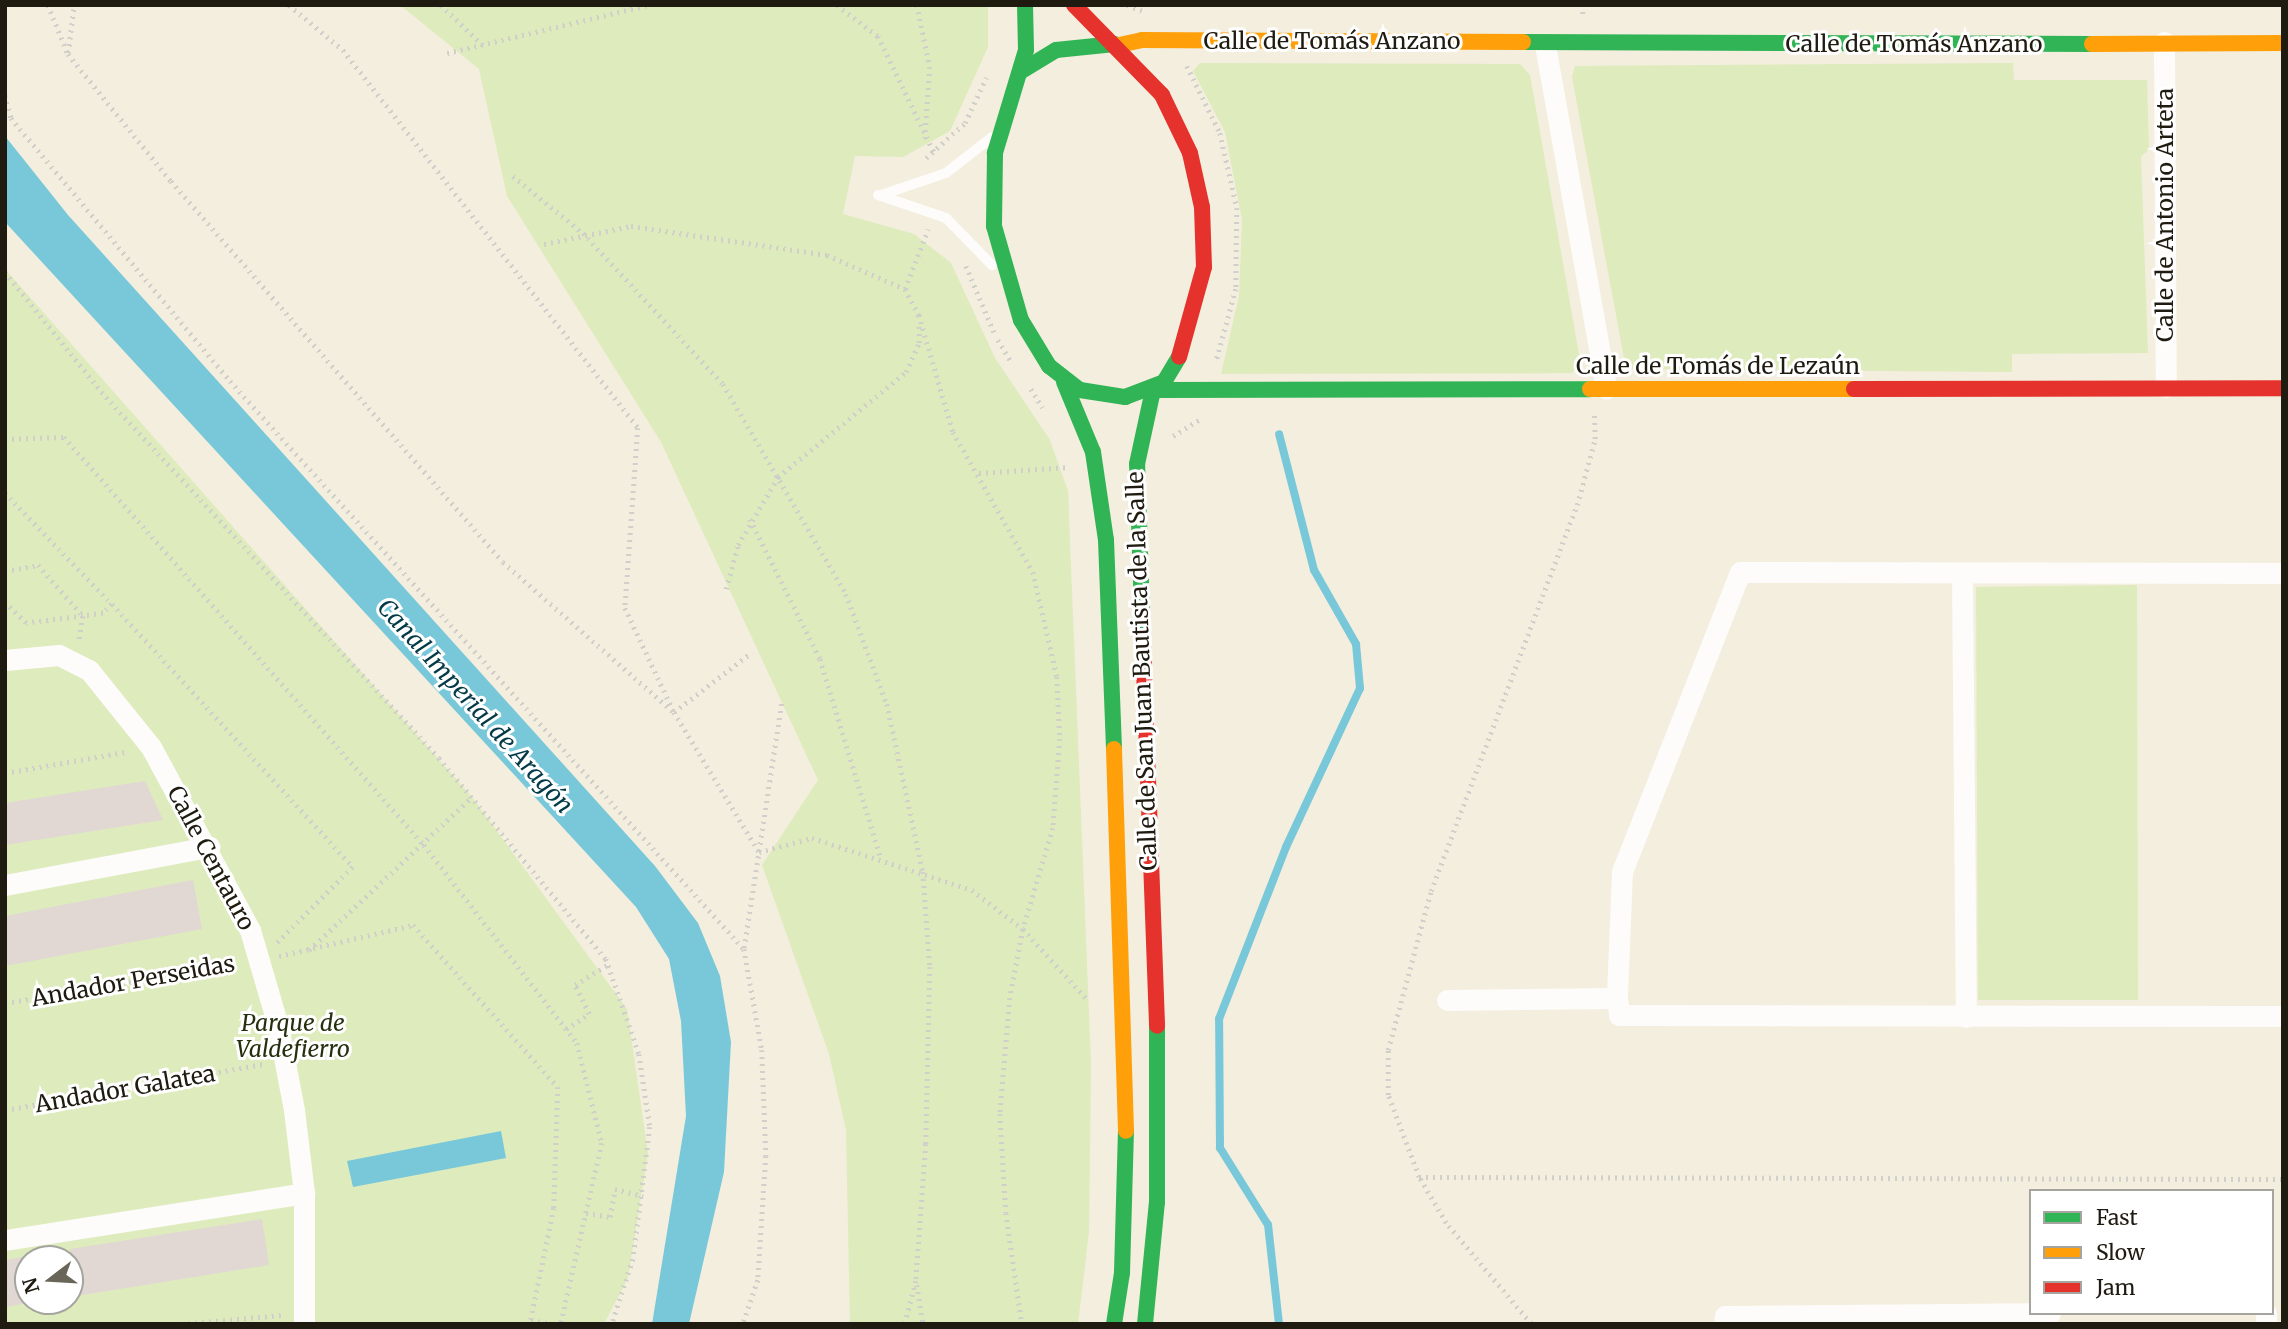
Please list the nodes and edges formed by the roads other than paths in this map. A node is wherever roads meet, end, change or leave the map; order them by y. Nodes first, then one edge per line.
1 (1025, 5) edge
2 (1074, 5) edge
3 (2164, 42) junction
4 (2283, 43) edge
5 (1117, 45) junction
6 (1545, 45) junction
7 (1020, 72) junction
8 (999, 130) junction
9 (1009, 289) junction
10 (1064, 382) junction
11 (2166, 387) junction
12 (2283, 388) edge
13 (1600, 389) junction
14 (1154, 390) junction
15 (2283, 573) edge
16 (1962, 574) junction
17 (5, 660) edge
18 (209, 847) junction
19 (5, 885) edge
20 (1617, 998) junction
21 (1447, 1000) dead end
22 (2283, 1016) edge
23 (1966, 1017) junction
24 (304, 1193) junction
25 (5, 1240) edge
26 (2029, 1313) edge
27 (304, 1318) edge
28 (1114, 1324) edge
29 (1145, 1324) edge
30 (1724, 1324) edge

1 - 7 main road, Calle de San Juan Bautista de la Salle
2 - 5 main road, Calle de San Juan Bautista de la Salle
3 - 4 main road, Calle de Tomás Anzano
3 - 6 main road, Calle de Tomás Anzano
3 - 11 street, Calle de Antonio Arteta
5 - 6 main road, Calle de Tomás Anzano
5 - 7 main road
5 - 14 main road, Calle de San Juan Bautista de la Salle
6 - 13 street
7 - 8 main road, Calle de San Juan Bautista de la Salle
8 - 9 main road, Calle de San Juan Bautista de la Salle
8 - 9 lane
9 - 10 main road, Calle de San Juan Bautista de la Salle
10 - 14 main road
10 - 28 main road, Calle de San Juan Bautista de la Salle
11 - 12 main road, Calle de Tomás de Lezaún
11 - 13 main road, Calle de Tomás de Lezaún
13 - 14 main road, Calle de Tomás de Lezaún
14 - 29 main road, Calle de San Juan Bautista de la Salle
15 - 16 street
16 - 20 street
16 - 23 street
17 - 18 street, Calle Centauro
18 - 19 street
18 - 24 street, Calle Centauro
20 - 21 street
20 - 23 street
22 - 23 street
24 - 25 street
24 - 27 street, Calle Centauro
26 - 30 street

